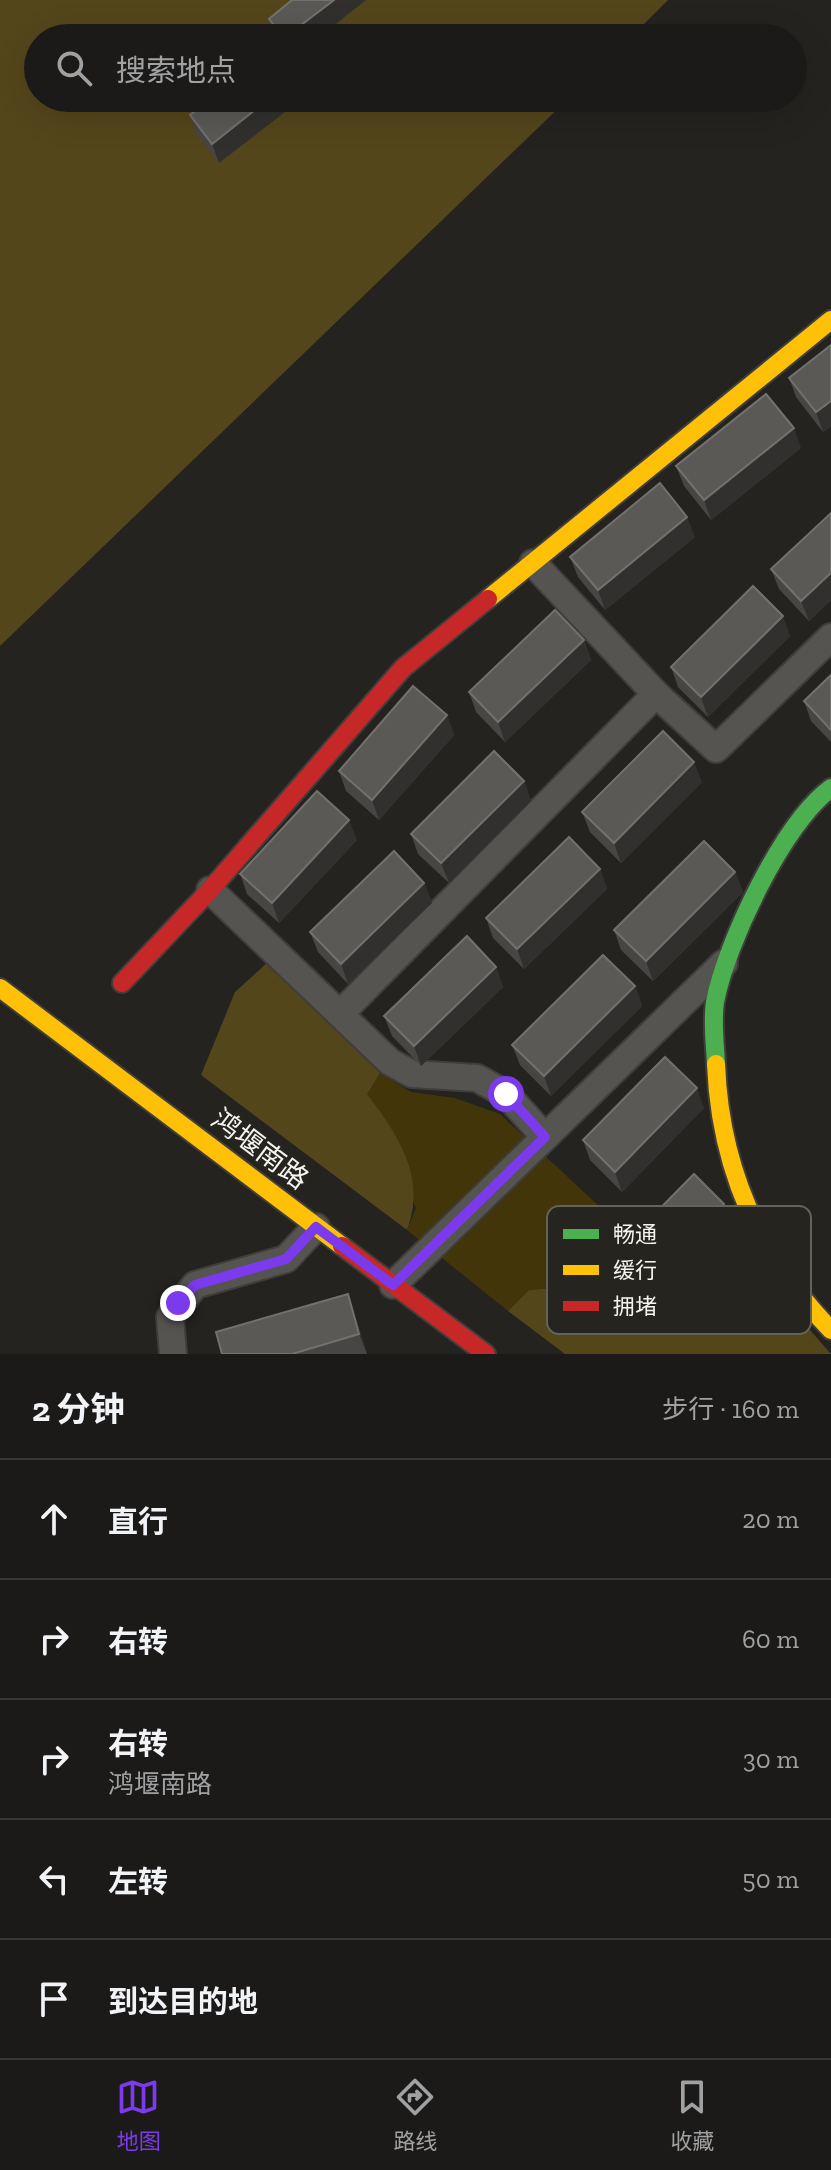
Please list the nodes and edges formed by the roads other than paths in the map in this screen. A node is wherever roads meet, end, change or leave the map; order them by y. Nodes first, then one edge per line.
1 (831, 320) edge
2 (533, 563) junction
3 (831, 637) edge
4 (656, 694) junction
5 (831, 788) edge
6 (210, 890) junction
7 (727, 961) junction
8 (122, 983) dead end
9 (0, 988) edge
10 (340, 1014) junction
11 (545, 1137) junction
12 (746, 1206) edge
13 (316, 1227) junction
14 (393, 1285) junction
15 (811, 1313) edge
16 (831, 1330) edge
17 (173, 1354) edge
18 (486, 1354) edge

1 - 2 street
2 - 4 street
2 - 6 street
3 - 4 street
4 - 10 street
5 - 7 street
6 - 8 street
6 - 10 street
7 - 11 street
7 - 12 street
9 - 13 street, 鸿堰南路
10 - 11 street
11 - 14 street
13 - 14 street, 鸿堰南路
13 - 17 street
14 - 18 street, 鸿堰南路
15 - 16 street

